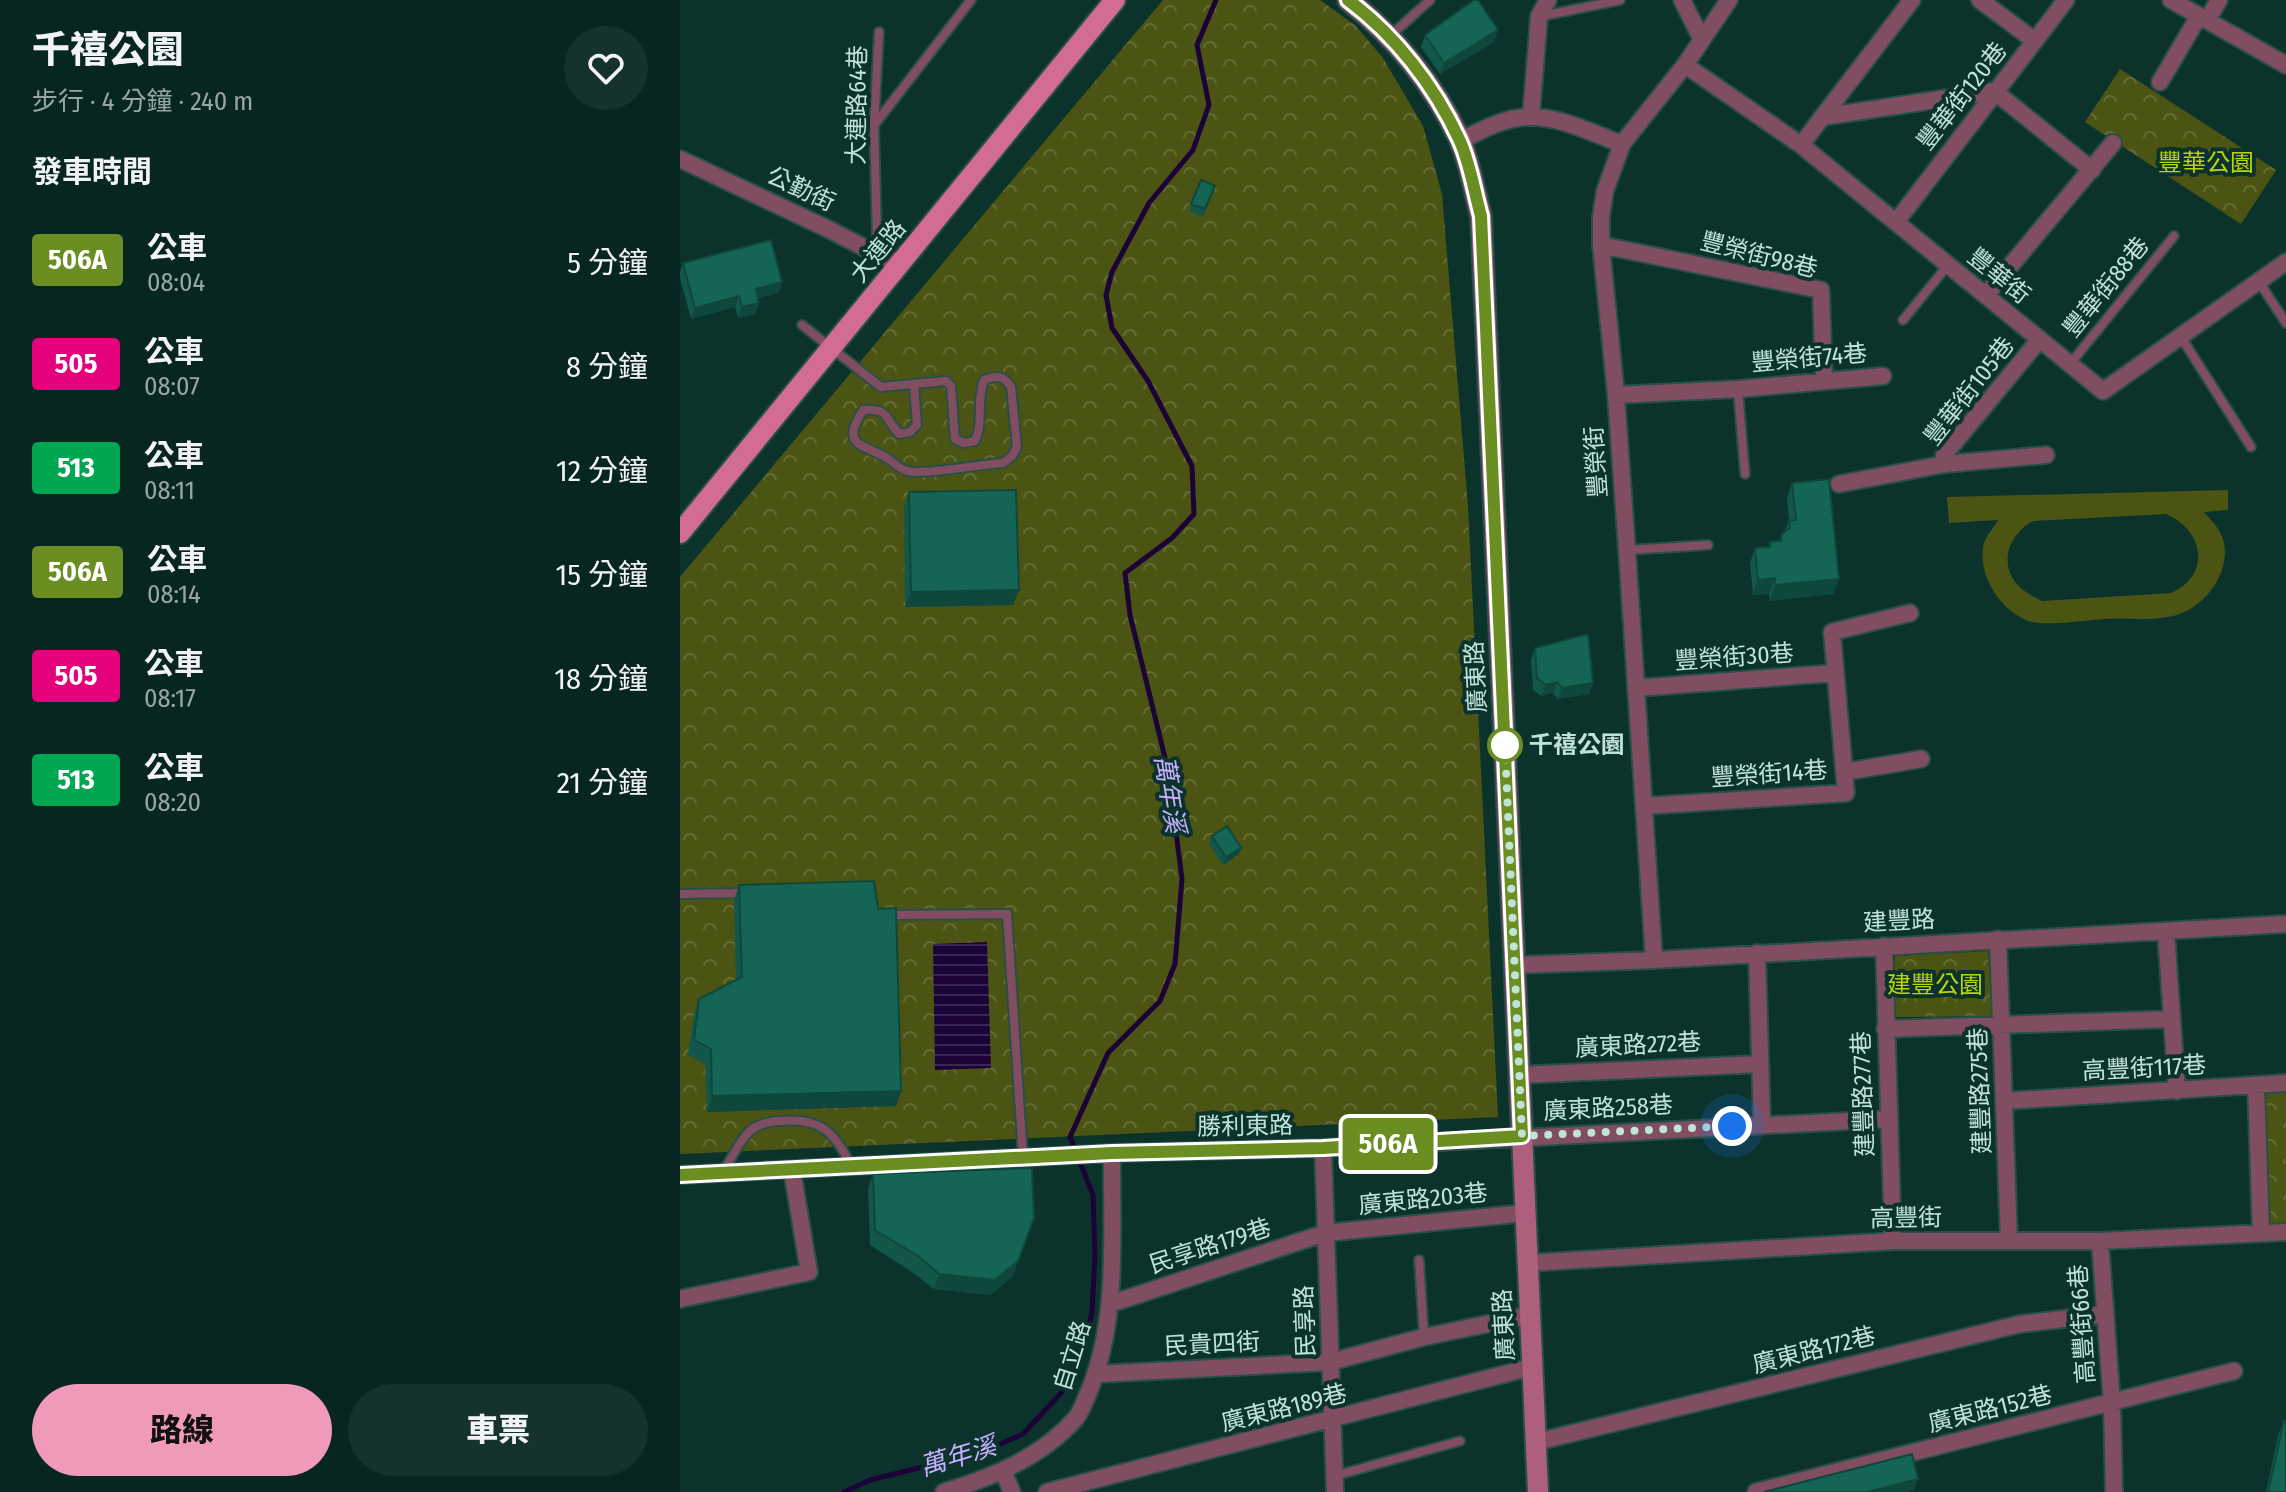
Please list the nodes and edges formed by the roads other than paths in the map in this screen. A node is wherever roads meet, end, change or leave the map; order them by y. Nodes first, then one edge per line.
1 (971, 0) edge
2 (1115, 0) edge
3 (1348, 0) edge
4 (1430, 0) edge
5 (1548, 0) edge
6 (1620, 0) edge
7 (1682, 0) edge
8 (1729, 0) edge
9 (1912, 0) edge
10 (1980, 0) edge
11 (2066, 0) edge
12 (2171, 0) edge
13 (2219, 0) edge
14 (1539, 16) junction
15 (2203, 18) junction
16 (879, 32) dead end
17 (1389, 37) junction
18 (1701, 38) junction
19 (2035, 41) junction
20 (1685, 65) junction
21 (2286, 65) edge
22 (2160, 82) dead end
23 (1994, 91) junction
24 (1531, 117) junction
25 (1822, 117) junction
26 (874, 125) junction
27 (1460, 141) junction
28 (2113, 143) dead end
29 (1622, 144) junction
30 (1801, 145) junction
31 (680, 159) edge
32 (2092, 170) junction
33 (1896, 222) junction
34 (2174, 236) dead end
35 (1601, 245) junction
36 (2286, 262) edge
37 (1948, 265) junction
38 (900, 266) junction
39 (2258, 282) junction
40 (1986, 295) junction
41 (1903, 320) dead end
42 (2286, 323) edge
43 (802, 325) dead end
44 (2181, 337) junction
45 (2040, 339) junction
46 (832, 348) junction
47 (2070, 364) junction
48 (1883, 376) dead end
49 (1824, 381) junction
50 (914, 385) junction
51 (1738, 389) junction
52 (1616, 395) junction
53 (2251, 447) dead end
54 (2046, 455) dead end
55 (1945, 464) junction
56 (1745, 474) dead end
57 (1839, 484) dead end
58 (680, 533) edge
59 (1708, 545) dead end
60 (1627, 550) junction
61 (1910, 613) dead end
62 (1835, 673) junction
63 (1636, 688) junction
64 (1921, 759) dead end
65 (1844, 772) junction
66 (1644, 806) junction
67 (755, 892) edge
68 (680, 894) edge
69 (878, 915) edge
70 (2286, 924) edge
71 (2166, 932) junction
72 (1998, 939) junction
73 (1884, 946) junction
74 (1757, 953) junction
75 (1654, 960) junction
76 (1515, 965) junction
77 (2172, 1019) junction
78 (2001, 1025) junction
79 (1885, 1029) junction
80 (1760, 1064) junction
81 (1519, 1075) junction
82 (2286, 1083) edge
83 (2256, 1085) junction
84 (2177, 1091) junction
85 (2004, 1101) junction
86 (1888, 1119) junction
87 (1762, 1124) junction
88 (1522, 1136) junction
89 (1323, 1148) junction
90 (1112, 1153) junction
91 (1023, 1157) junction
92 (852, 1167) junction
93 (792, 1170) junction
94 (722, 1174) junction
95 (680, 1175) edge
96 (1525, 1213) junction
97 (2286, 1232) edge
98 (1325, 1233) junction
99 (2261, 1233) junction
100 (1893, 1241) junction
101 (2009, 1241) junction
102 (2100, 1241) junction
103 (1419, 1260) dead end
104 (1528, 1263) junction
105 (680, 1299) edge
106 (1110, 1304) junction
107 (2105, 1314) junction
108 (1530, 1315) junction
109 (1424, 1337) junction
110 (1330, 1362) junction
111 (1532, 1367) junction
112 (2234, 1371) dead end
113 (1097, 1374) junction
114 (2112, 1404) junction
115 (1332, 1421) junction
116 (1460, 1441) dead end
117 (1536, 1442) junction
118 (1003, 1471) junction
119 (1335, 1484) edge
120 (944, 1492) edge
121 (1012, 1492) edge
122 (1047, 1492) edge
123 (1538, 1492) edge
124 (1756, 1492) edge
125 (2114, 1492) edge

1 - 26 lane
2 - 38 main road, 大連路
3 - 17 street, 廣東路
4 - 17 lane
5 - 14 street
6 - 14 lane
7 - 18 street
8 - 18 street, 豐榮街
9 - 25 street
10 - 19 street
11 - 19 street, 豐華街120巷
12 - 15 street
13 - 15 street
14 - 24 street
15 - 21 street
15 - 22 street
16 - 26 lane, 大連路64巷
17 - 27 street, 廣東路
18 - 20 street, 豐榮街
19 - 23 street, 豐華街120巷
20 - 29 street, 豐榮街
20 - 30 street, 豐華街
23 - 25 street
23 - 32 street
23 - 33 street, 豐華街120巷
24 - 27 street
24 - 29 street
25 - 30 street
26 - 38 lane, 大連路64巷
27 - 76 street, 廣東路
28 - 32 street
29 - 35 street, 豐榮街
30 - 33 street, 豐華街
31 - 38 street, 公勤街
32 - 40 street
33 - 37 street, 豐華街
34 - 47 lane, 豐華街88巷
35 - 49 street, 豐榮街98巷
35 - 52 street, 豐榮街
36 - 39 street, 豐華街
37 - 40 street, 豐華街
37 - 41 lane
38 - 46 main road, 大連路
39 - 42 lane
39 - 44 street, 豐華街
40 - 45 street, 豐華街
43 - 46 lane
44 - 47 street, 豐華街
44 - 53 lane
45 - 47 street, 豐華街
45 - 55 street, 豐華街105巷
46 - 50 lane
46 - 58 main road, 大連路
48 - 49 street, 豐榮街74巷
49 - 51 street, 豐榮街74巷
50 - 50 lane
51 - 52 street, 豐榮街74巷
51 - 56 lane, 豐榮街74巷
52 - 60 street, 豐榮街
54 - 55 street
55 - 57 street, 豐華街105巷
59 - 60 lane
60 - 63 street, 豐榮街
61 - 62 street
62 - 63 street, 豐榮街30巷
62 - 65 street
63 - 66 street, 豐榮街
64 - 65 street, 豐榮街14巷
65 - 66 street, 豐榮街14巷
66 - 75 street, 豐榮街
67 - 68 lane
69 - 91 lane
70 - 71 street, 建豐路
71 - 72 street, 建豐路
71 - 77 street
72 - 73 street, 建豐路
72 - 78 street, 建豐路275巷
73 - 74 street, 建豐路
73 - 79 street, 建豐路277巷
74 - 75 street, 建豐路
74 - 80 street
75 - 76 street, 建豐路
76 - 81 street, 廣東路
77 - 78 street
77 - 84 street
78 - 79 street
78 - 85 street, 建豐路275巷
79 - 86 street, 建豐路277巷
80 - 81 street, 廣東路272巷
80 - 87 street
81 - 88 street, 廣東路
82 - 83 street, 高豐街117巷
83 - 84 street, 高豐街117巷
83 - 99 street
84 - 85 street, 高豐街117巷
85 - 101 street, 建豐路275巷
86 - 87 street, 廣東路258巷
86 - 100 street, 建豐路277巷
87 - 88 street, 廣東路258巷
88 - 89 street, 勝利東路
88 - 96 street, 廣東路
89 - 90 street, 勝利東路
89 - 98 street, 民享路
90 - 91 street, 勝利東路
90 - 106 street, 自立路
91 - 92 street
92 - 93 street
92 - 94 lane
93 - 94 street
93 - 105 street
94 - 95 street
96 - 98 street, 廣東路203巷
96 - 104 street, 廣東路
97 - 99 street, 高豐街
98 - 106 street, 民享路179巷
98 - 110 street, 民享路
99 - 102 street, 高豐街
100 - 101 street, 高豐街
100 - 104 street, 高豐街
101 - 102 street, 高豐街
102 - 107 street, 高豐街66巷
103 - 109 lane
104 - 108 street, 廣東路
106 - 113 street, 自立路
107 - 114 street, 高豐街66巷
107 - 117 street, 廣東路172巷
108 - 109 street, 民貴四街
108 - 111 street, 廣東路
109 - 110 street, 民貴四街
110 - 113 street, 民貴四街
110 - 115 street, 民享路
111 - 115 street, 廣東路189巷
111 - 117 street, 廣東路
112 - 114 street, 廣東路152巷
113 - 118 street, 自立路
114 - 124 street, 廣東路152巷
114 - 125 street, 高豐街66巷
115 - 119 street, 民享路
115 - 122 street, 廣東路189巷
116 - 119 lane
117 - 123 street, 廣東路
118 - 120 street, 自立路
118 - 121 street

